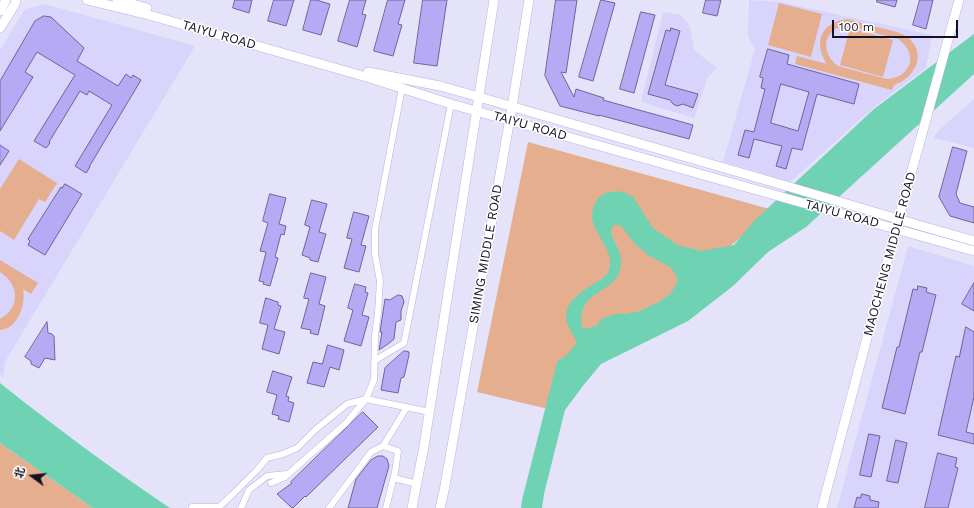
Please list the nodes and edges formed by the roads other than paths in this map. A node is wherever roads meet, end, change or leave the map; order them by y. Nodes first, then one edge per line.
1 (6, 0) edge
2 (16, 0) edge
3 (87, 0) edge
4 (117, 0) edge
5 (494, 0) edge
6 (529, 0) edge
7 (959, 0) edge
8 (0, 11) edge
9 (0, 28) edge
10 (402, 88) junction
11 (478, 97) junction
12 (451, 104) junction
13 (512, 107) junction
14 (477, 111) junction
15 (510, 120) junction
16 (897, 224) junction
17 (974, 241) edge
18 (974, 251) edge
19 (374, 360) junction
20 (366, 399) junction
21 (406, 407) junction
22 (430, 412) junction
23 (383, 446) junction
24 (289, 474) junction
25 (394, 478) junction
26 (271, 483) dead end
27 (417, 484) junction
28 (192, 507) dead end
29 (241, 508) edge
30 (330, 508) edge
31 (386, 508) edge
32 (412, 508) edge
33 (440, 508) edge
34 (822, 508) edge

1 - 8 main road
2 - 9 main road
3 - 10 main road, TAIYU ROAD
4 - 11 main road, TAIYU ROAD
5 - 11 main road
6 - 13 main road, SIMING MIDDLE ROAD
7 - 16 main road, MAOCHENG MIDDLE ROAD
10 - 12 main road, TAIYU ROAD
10 - 19 street
11 - 13 main road, TAIYU ROAD
11 - 14 main road
12 - 14 main road, TAIYU ROAD
12 - 19 street
13 - 15 main road, SIMING MIDDLE ROAD
13 - 16 main road, TAIYU ROAD
14 - 15 main road, TAIYU ROAD
14 - 22 main road
15 - 16 main road, TAIYU ROAD
15 - 33 main road, SIMING MIDDLE ROAD
16 - 17 main road, TAIYU ROAD
16 - 18 main road, TAIYU ROAD
16 - 34 main road, MAOCHENG MIDDLE ROAD
19 - 20 street
20 - 21 street
20 - 24 street
20 - 28 street
21 - 22 street
21 - 23 street
22 - 27 main road
23 - 25 street
23 - 30 street
24 - 26 street
24 - 29 street
25 - 27 street
25 - 31 street
27 - 32 main road

